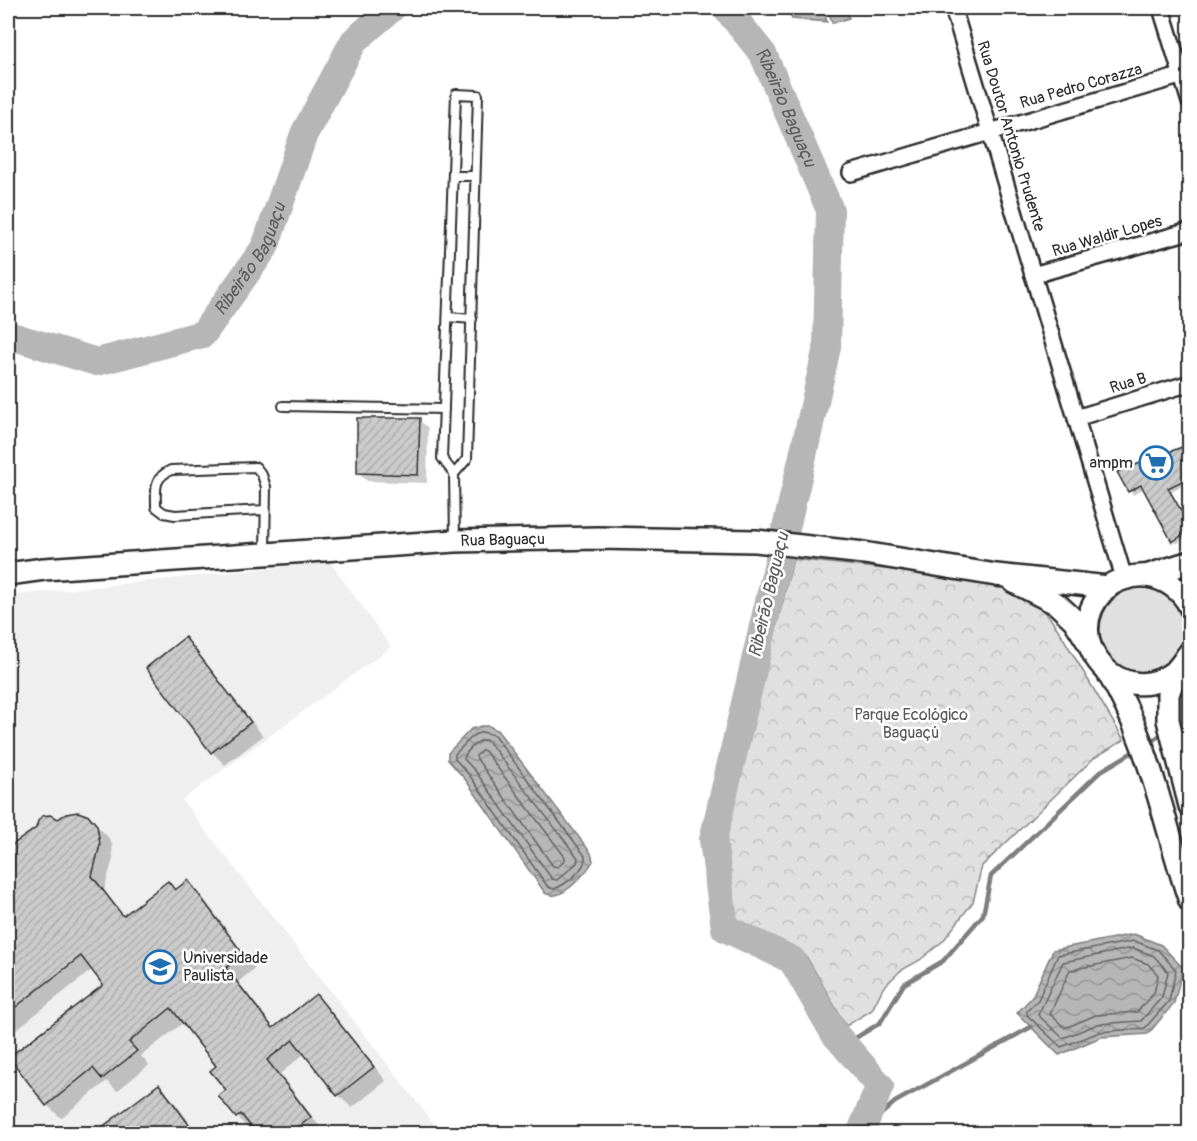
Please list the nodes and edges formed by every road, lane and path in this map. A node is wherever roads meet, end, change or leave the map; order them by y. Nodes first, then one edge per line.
1 (953, 8) edge
2 (1161, 8) edge
3 (1185, 74) edge
4 (1190, 102) edge
5 (990, 132) junction
6 (851, 172) dead end
7 (453, 176) junction
8 (475, 176) junction
9 (1190, 231) edge
10 (1033, 276) junction
11 (448, 317) junction
12 (472, 319) junction
13 (1190, 383) edge
14 (283, 406) dead end
15 (444, 409) junction
16 (1076, 418) junction
17 (454, 474) junction
18 (265, 510) junction
19 (455, 541) junction
20 (265, 556) junction
21 (1190, 562) edge
22 (8, 574) edge
23 (996, 575) junction
24 (1146, 576) junction
25 (1116, 583) junction
26 (1190, 607) edge
27 (1088, 643) junction
28 (1190, 652) edge
29 (1177, 670) junction
30 (1107, 672) junction
31 (1190, 806) edge
32 (1190, 901) edge

1 - 5 street, Rua Doutor Antonio Prudente
2 - 3 street
3 - 4 street
3 - 5 street, Rua Pedro Corazza
5 - 6 street, Rua Pedro Corazza
5 - 10 street, Rua Doutor Antonio Prudente
7 - 8 lane
7 - 8 lane
7 - 11 lane
8 - 12 lane
9 - 10 street, Rua Waldir Lopes
10 - 16 street, Rua Doutor Antonio Prudente
11 - 12 lane
11 - 15 lane
12 - 17 lane
13 - 16 street, Rua B
14 - 15 lane
15 - 17 lane
16 - 25 street, Rua Doutor Antonio Prudente
17 - 19 lane
18 - 18 lane
18 - 20 lane
19 - 20 main road, Rua Baguaçu
19 - 23 main road, Rua Baguaçu
20 - 22 main road, Rua Baguaçu
21 - 24 main road
23 - 25 main road
23 - 27 main road
24 - 25 main road
24 - 26 main road
25 - 27 main road
27 - 30 main road
28 - 29 main road
29 - 30 main road
29 - 31 main road
30 - 32 main road

